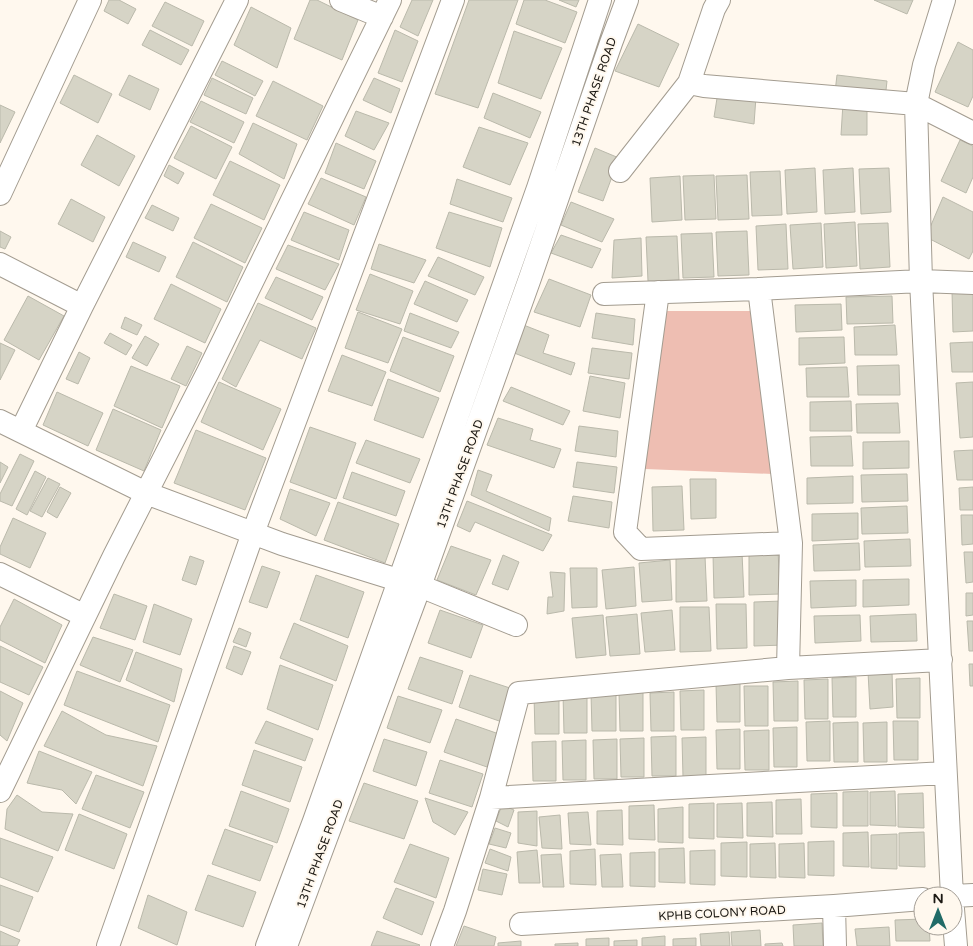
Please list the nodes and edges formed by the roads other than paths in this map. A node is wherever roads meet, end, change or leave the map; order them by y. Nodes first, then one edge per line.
1 (90, 0) edge
2 (237, 0) edge
3 (341, 0) edge
4 (454, 0) edge
5 (600, 0) edge
6 (627, 0) edge
7 (719, 0) edge
8 (944, 0) edge
9 (386, 9) edge
10 (689, 83) junction
11 (916, 104) junction
12 (973, 133) edge
13 (620, 172) dead end
14 (0, 194) edge
15 (0, 264) edge
16 (922, 280) junction
17 (973, 283) edge
18 (759, 289) junction
19 (658, 292) junction
20 (604, 294) dead end
21 (82, 306) junction
22 (0, 421) edge
23 (21, 431) junction
24 (146, 493) junction
25 (428, 497) junction
26 (449, 506) junction
27 (254, 533) junction
28 (791, 543) junction
29 (0, 574) edge
30 (398, 580) junction
31 (420, 586) junction
32 (85, 616) junction
33 (516, 625) dead end
34 (941, 660) junction
35 (380, 663) junction
36 (788, 668) junction
37 (945, 773) junction
38 (0, 792) edge
39 (491, 798) junction
40 (951, 886) edge
41 (913, 900) edge
42 (834, 906) junction
43 (521, 924) dead end
44 (108, 946) edge
45 (267, 946) edge
46 (286, 946) edge
47 (442, 946) edge
48 (835, 946) edge

1 - 14 street
2 - 21 street
3 - 9 street
4 - 27 street
5 - 25 street, 13TH PHASE ROAD
6 - 26 street, 13TH PHASE ROAD
7 - 10 street
8 - 11 street
9 - 24 street
10 - 11 street
10 - 13 street
11 - 12 street
11 - 16 street
15 - 21 street
16 - 17 street
16 - 18 street
16 - 34 street
18 - 19 street
18 - 28 street
19 - 20 street
19 - 28 street
21 - 23 street
22 - 23 street
23 - 24 street
24 - 27 street
24 - 32 street
25 - 26 street
25 - 30 street, 13TH PHASE ROAD
26 - 31 street, 13TH PHASE ROAD
27 - 30 street
27 - 44 street
28 - 36 street
29 - 32 street
30 - 35 street, 13TH PHASE ROAD
31 - 33 street
31 - 35 street, 13TH PHASE ROAD
32 - 38 street
34 - 36 street
34 - 37 street
35 - 45 street, 13TH PHASE ROAD
35 - 46 street, 13TH PHASE ROAD
36 - 39 street
37 - 39 street
37 - 40 street
39 - 47 street
41 - 42 street, KPHB COLONY ROAD
42 - 43 street, KPHB COLONY ROAD
42 - 48 street

